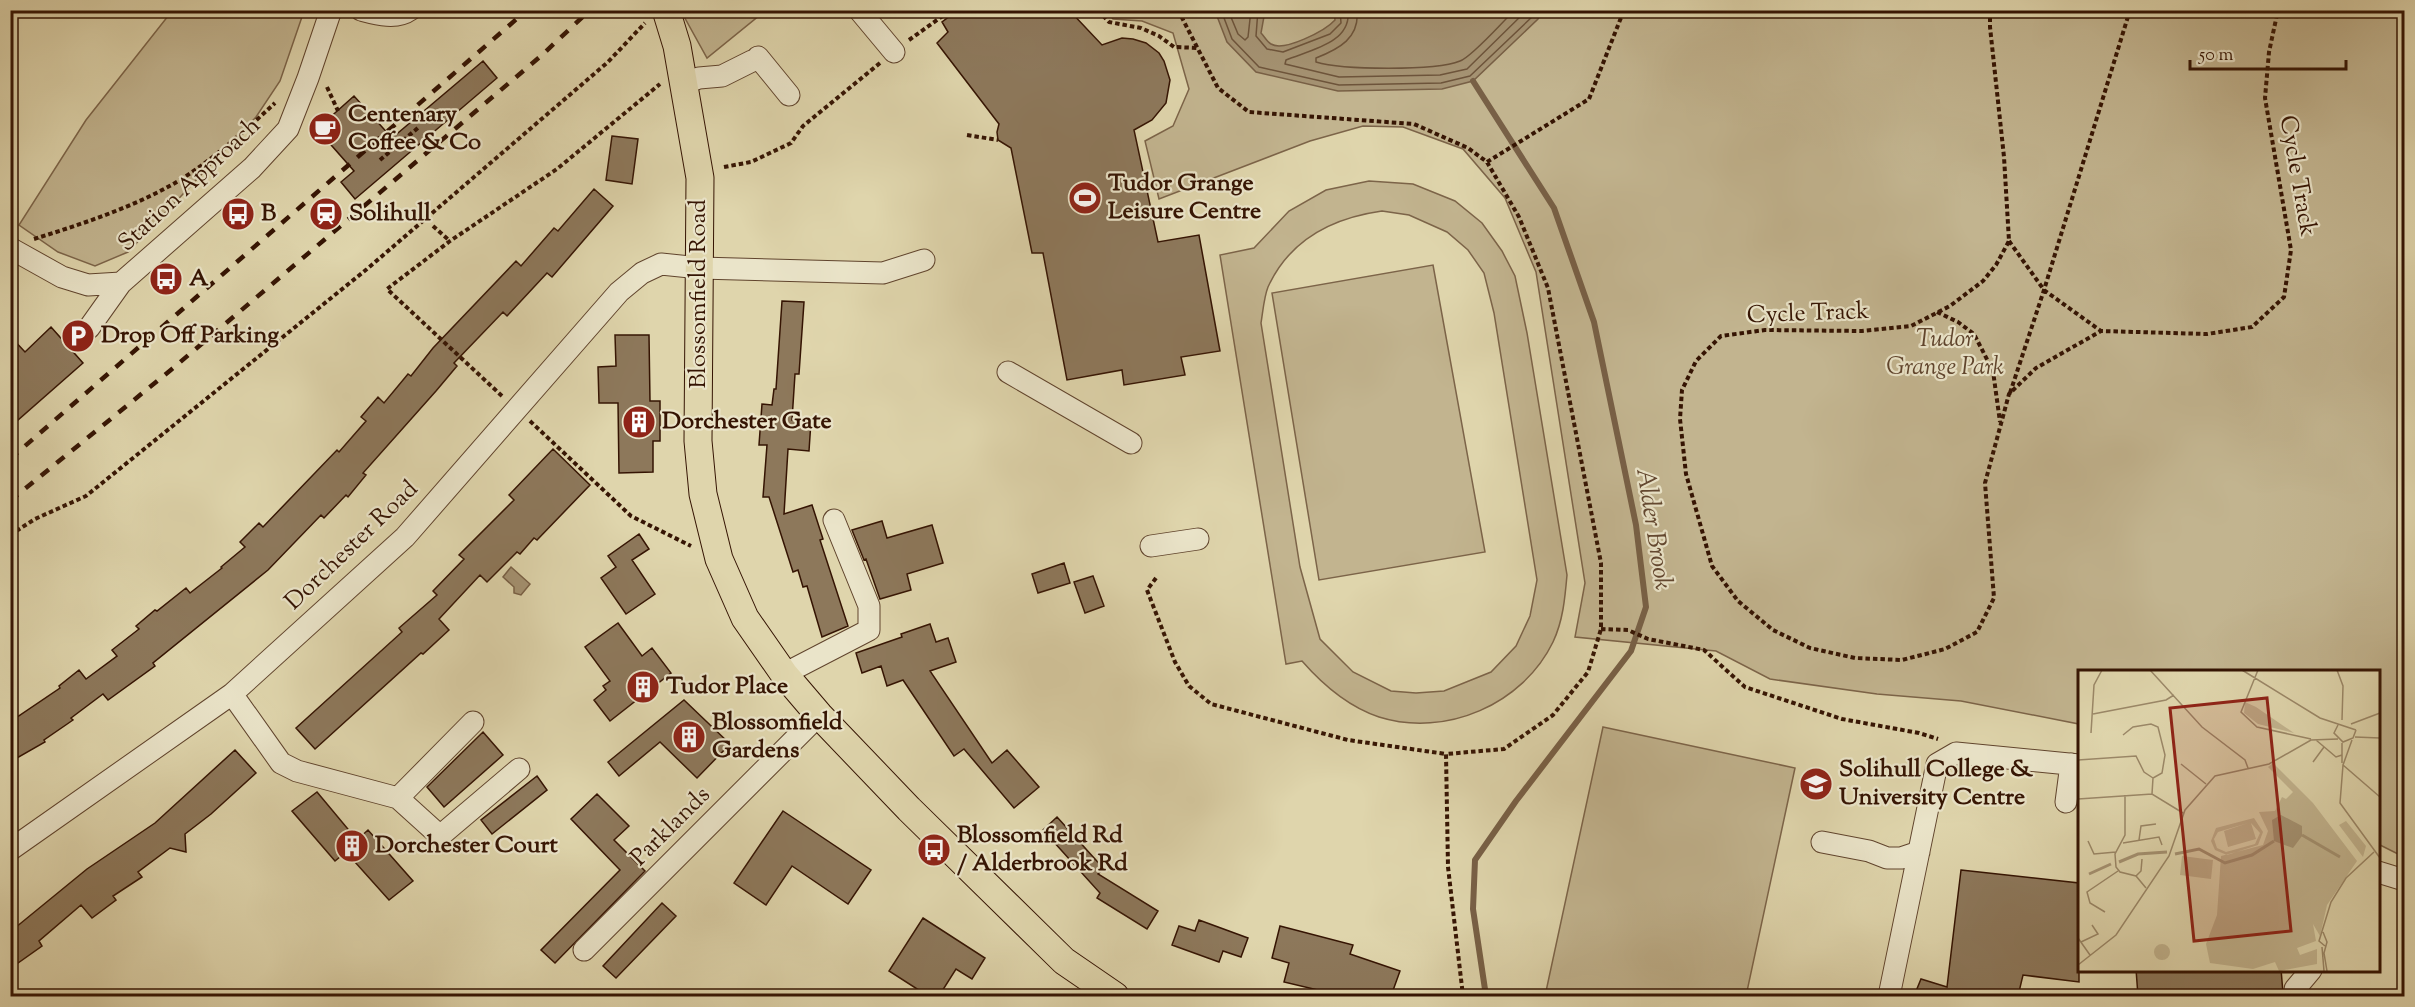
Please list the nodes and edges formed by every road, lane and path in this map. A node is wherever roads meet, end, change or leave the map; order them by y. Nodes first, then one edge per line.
1 (332, 10) edge
2 (361, 10) edge
3 (410, 10) edge
4 (859, 10) edge
5 (951, 10) edge
6 (1098, 10) edge
7 (1178, 10) edge
8 (1624, 10) edge
9 (1990, 10) edge
10 (2130, 10) edge
11 (2278, 10) edge
12 (656, 16) edge
13 (1198, 48) junction
14 (893, 53) junction
15 (672, 84) junction
16 (327, 87) dead end
17 (280, 95) dead end
18 (789, 95) dead end
19 (338, 111) dead end
20 (419, 127) dead end
21 (967, 135) dead end
22 (998, 140) dead end
23 (380, 160) dead end
24 (1487, 162) junction
25 (724, 167) dead end
26 (433, 226) dead end
27 (450, 241) junction
28 (2009, 241) junction
29 (17, 251) edge
30 (924, 261) dead end
31 (700, 268) junction
32 (121, 283) junction
33 (2044, 290) junction
34 (1937, 312) junction
35 (89, 328) dead end
36 (2101, 331) junction
37 (1008, 372) dead end
38 (2009, 394) junction
39 (517, 409) junction
40 (2000, 426) junction
41 (1131, 443) dead end
42 (834, 520) dead end
43 (10, 535) edge
44 (1198, 539) dead end
45 (1151, 546) dead end
46 (719, 559) junction
47 (1156, 578) dead end
48 (1601, 629) junction
49 (784, 674) junction
50 (232, 694) junction
51 (819, 715) junction
52 (473, 722) dead end
53 (1946, 742) dead end
54 (1446, 754) junction
55 (2075, 765) edge
56 (519, 769) dead end
57 (398, 798) junction
58 (2066, 802) dead end
59 (1822, 842) dead end
60 (10, 850) edge
61 (1919, 852) junction
62 (2379, 872) edge
63 (2404, 880) edge
64 (584, 950) dead end
65 (2309, 971) edge
66 (2295, 989) dead end
67 (1099, 992) edge
68 (1463, 996) edge
69 (1889, 996) edge

1 - 32 street, Station Approach
2 - 3 street
4 - 14 street
5 - 14 path
6 - 13 path
7 - 13 path
8 - 24 path
9 - 28 path
10 - 33 path, Cycle Track
11 - 36 path, Cycle Track
12 - 15 main road, Blossomfield Road
12 - 43 path
13 - 24 path
14 - 25 path
15 - 18 street
15 - 27 path
15 - 31 main road, Blossomfield Road
16 - 19 path
17 - 29 path
20 - 23 path
21 - 22 path
24 - 48 path
26 - 27 path
27 - 39 path
28 - 33 path
28 - 34 path, Cycle Track
29 - 32 street, Station Approach
30 - 31 street, Dorchester Road
31 - 39 street, Dorchester Road
31 - 46 main road, Blossomfield Road
32 - 35 street
33 - 36 path
33 - 38 path, Cycle Track
34 - 40 path, Cycle Track
34 - 40 path, Cycle Track
36 - 38 path
37 - 41 street
38 - 40 path, Cycle Track
39 - 46 path
39 - 50 street, Dorchester Road
42 - 49 street
44 - 45 street
46 - 49 main road, Blossomfield Road
47 - 54 path
48 - 53 path
48 - 54 path
49 - 51 main road, Blossomfield Road
50 - 57 street
50 - 60 street, Dorchester Road
51 - 64 street, Parklands
51 - 67 main road, Blossomfield Road
52 - 57 street
54 - 68 path
55 - 58 street
55 - 61 street
56 - 57 street
59 - 61 street
61 - 69 street
62 - 63 street
65 - 66 street

